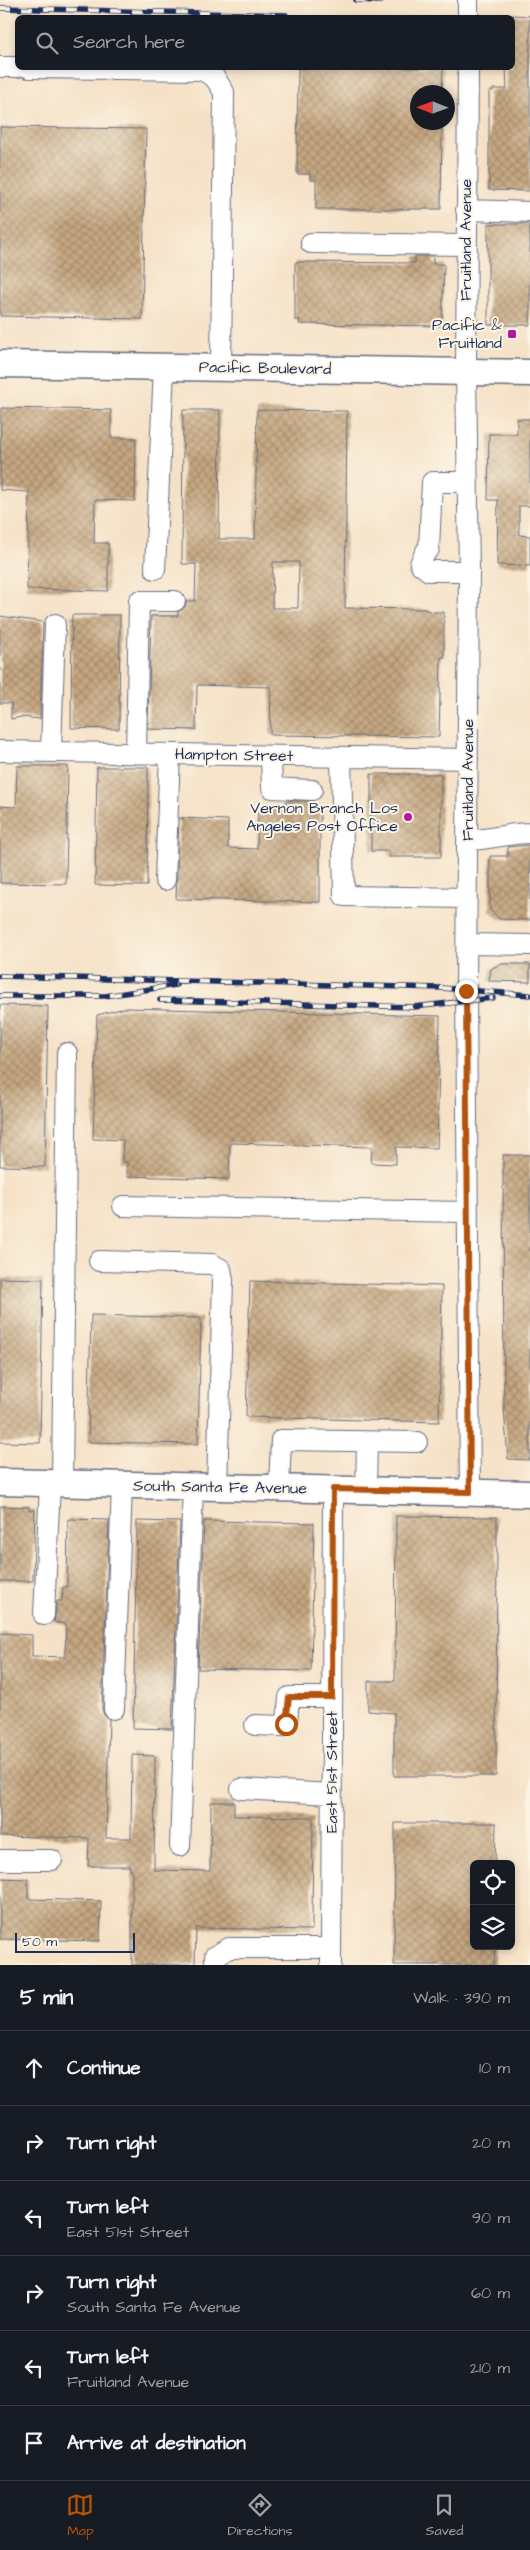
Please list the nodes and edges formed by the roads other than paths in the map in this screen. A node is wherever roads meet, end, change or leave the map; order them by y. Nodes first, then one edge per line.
1 (468, 0) edge
2 (468, 15) edge
3 (0, 67) edge
4 (15, 67) edge
5 (202, 70) edge
6 (468, 70) edge
7 (466, 210) junction
8 (530, 212) edge
9 (311, 243) dead end
10 (467, 245) junction
11 (0, 364) edge
12 (164, 367) junction
13 (221, 368) junction
14 (466, 372) junction
15 (530, 373) edge
16 (467, 482) junction
17 (155, 569) dead end
18 (468, 571) junction
19 (175, 601) dead end
20 (55, 624) dead end
21 (0, 751) edge
22 (51, 752) junction
23 (136, 754) junction
24 (170, 754) junction
25 (271, 756) junction
26 (341, 757) junction
27 (468, 759) junction
28 (312, 790) dead end
29 (530, 833) edge
30 (468, 840) junction
31 (166, 880) dead end
32 (467, 898) junction
33 (467, 944) junction
34 (530, 945) edge
35 (66, 1053) dead end
36 (123, 1206) dead end
37 (468, 1212) junction
38 (99, 1261) dead end
39 (367, 1442) junction
40 (417, 1442) dead end
41 (0, 1482) edge
42 (56, 1483) junction
43 (122, 1485) junction
44 (205, 1487) junction
45 (279, 1488) junction
46 (333, 1489) junction
47 (366, 1490) junction
48 (470, 1492) junction
49 (530, 1494) edge
50 (44, 1615) dead end
51 (332, 1697) junction
52 (114, 1709) dead end
53 (255, 1725) dead end
54 (241, 1789) dead end
55 (331, 1794) junction
56 (180, 1846) dead end
57 (0, 1860) edge
58 (52, 1860) dead end
59 (331, 1957) edge
60 (215, 1965) edge

1 - 2 street
3 - 4 street
5 - 13 street
6 - 7 street, Fruitland Avenue
7 - 8 street
7 - 10 street, Fruitland Avenue
9 - 10 street
10 - 14 street, Fruitland Avenue
11 - 12 main road, Pacific Boulevard
12 - 13 main road, Pacific Boulevard
12 - 17 street
13 - 14 main road, Pacific Boulevard
14 - 15 main road, Pacific Boulevard
14 - 16 street, Fruitland Avenue
16 - 18 street, Fruitland Avenue
16 - 18 street
18 - 27 street, Fruitland Avenue
19 - 23 street
20 - 22 street
21 - 22 street, Hampton Street
22 - 23 street, Hampton Street
23 - 24 street, Hampton Street
24 - 25 street, Hampton Street
24 - 31 street
25 - 26 street, Hampton Street
25 - 28 street
26 - 27 street, Hampton Street
26 - 32 street
27 - 30 street, Fruitland Avenue
29 - 30 street
30 - 32 street, Fruitland Avenue
32 - 33 street, Fruitland Avenue
33 - 34 street
33 - 37 street, Fruitland Avenue
35 - 42 street
36 - 37 street
37 - 48 street, Fruitland Avenue
38 - 44 street
39 - 40 street
39 - 45 street
39 - 47 street
41 - 42 main road, South Santa Fe Avenue
42 - 43 main road, South Santa Fe Avenue
42 - 50 street
43 - 44 main road, South Santa Fe Avenue
43 - 52 street
44 - 45 main road, South Santa Fe Avenue
44 - 56 street
45 - 46 main road, South Santa Fe Avenue
46 - 47 main road, South Santa Fe Avenue
46 - 51 street, East 51st Street
47 - 48 main road, South Santa Fe Avenue
48 - 49 main road, South Santa Fe Avenue
51 - 53 street
51 - 55 street, East 51st Street
54 - 55 street
55 - 59 street, East 51st Street
57 - 58 street
59 - 60 street

